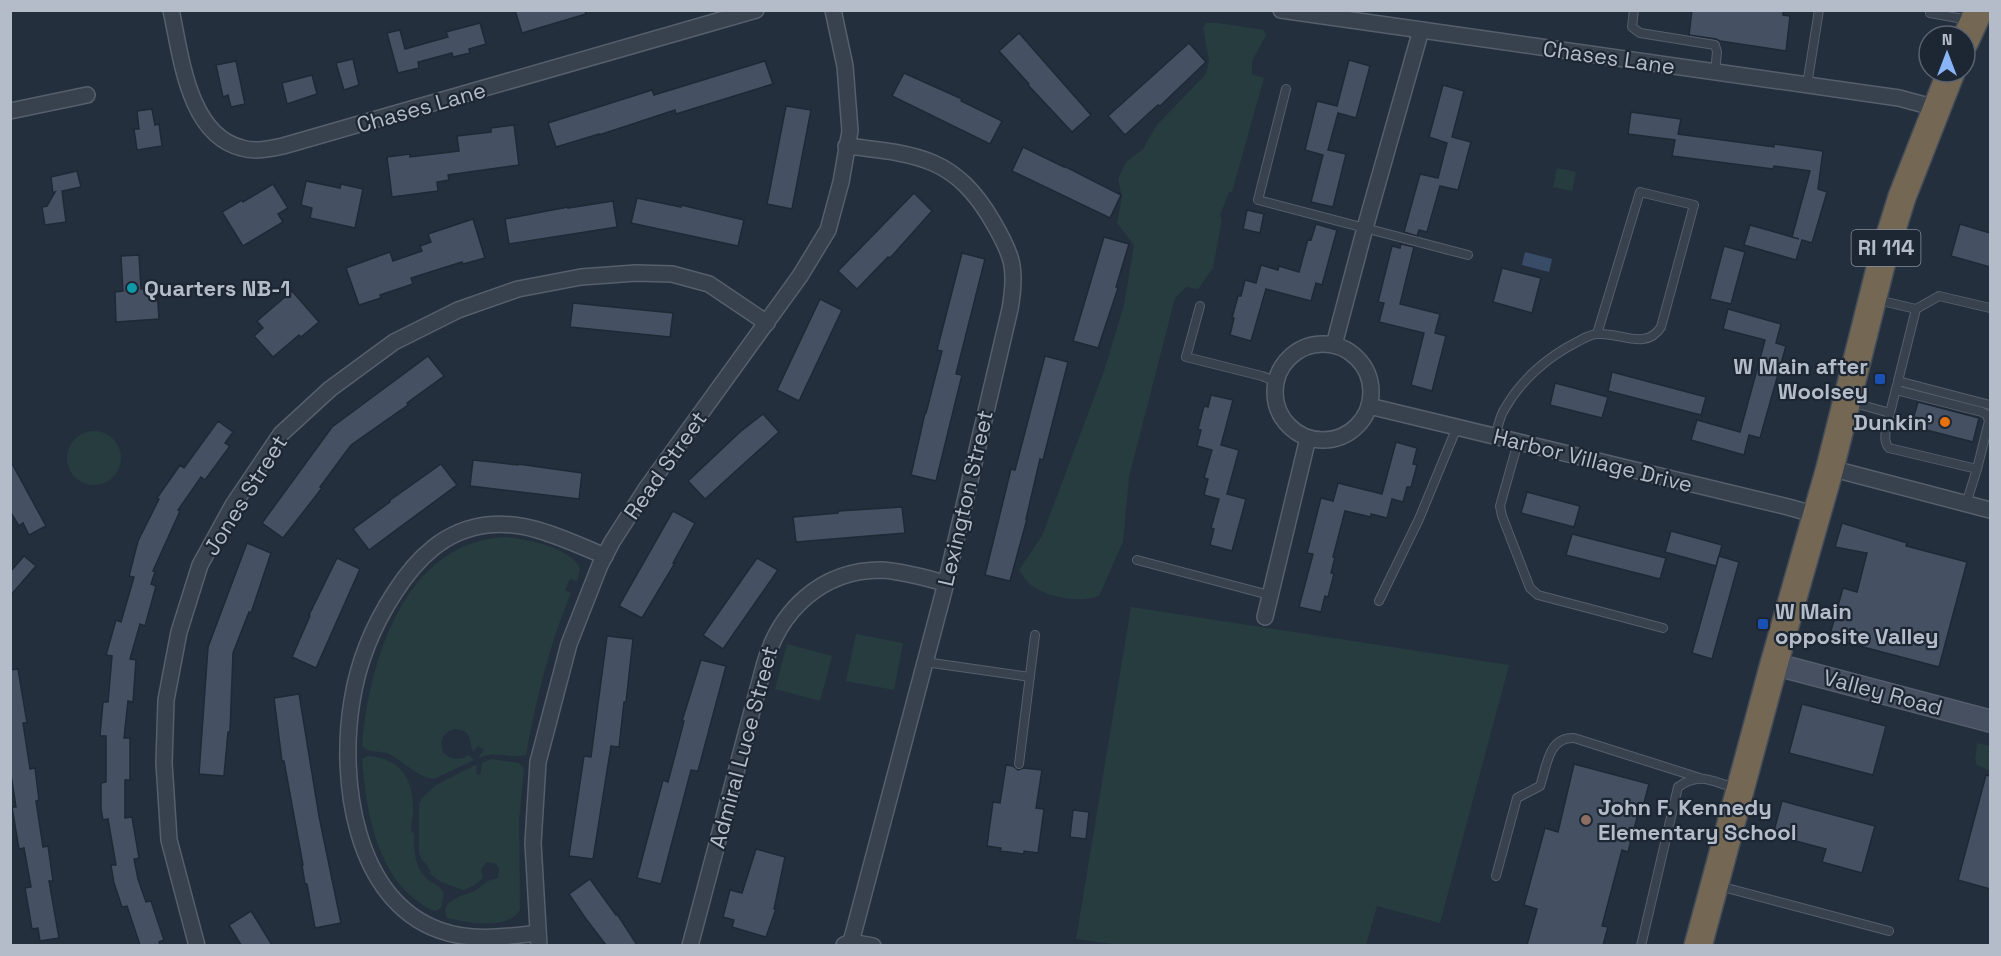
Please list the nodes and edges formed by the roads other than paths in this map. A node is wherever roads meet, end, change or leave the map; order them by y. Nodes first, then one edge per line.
1 (171, 10) edge
2 (756, 10) edge
3 (833, 10) edge
4 (1281, 10) edge
5 (1634, 10) edge
6 (1819, 10) edge
7 (1930, 13) dead end
8 (1367, 16) edge
9 (1972, 24) edge
10 (1421, 30) junction
11 (1715, 72) junction
12 (1946, 84) edge
13 (1807, 85) junction
14 (1286, 89) dead end
15 (87, 95) dead end
16 (1936, 108) junction
17 (10, 111) edge
18 (846, 146) junction
19 (1365, 228) junction
20 (1468, 255) dead end
21 (1874, 299) junction
22 (1200, 306) dead end
23 (1990, 308) edge
24 (1916, 309) junction
25 (768, 323) junction
26 (1597, 334) junction
27 (1334, 345) junction
28 (1275, 381) junction
29 (1897, 385) junction
30 (1847, 401) junction
31 (1990, 405) edge
32 (1369, 406) junction
33 (1890, 412) junction
34 (1457, 427) junction
35 (1495, 436) junction
36 (1308, 438) junction
37 (1518, 442) junction
38 (1830, 468) junction
39 (1977, 469) junction
40 (1966, 504) junction
41 (1990, 510) edge
42 (1816, 515) junction
43 (605, 556) junction
44 (1137, 560) dead end
45 (946, 583) junction
46 (1269, 596) junction
47 (1379, 601) dead end
48 (1265, 617) dead end
49 (1662, 628) dead end
50 (1035, 635) dead end
51 (925, 662) junction
52 (1774, 664) junction
53 (1030, 677) junction
54 (1990, 721) edge
55 (1019, 764) dead end
56 (1700, 778) junction
57 (1740, 789) junction
58 (1496, 876) dead end
59 (1714, 885) junction
60 (1889, 931) dead end
61 (538, 939) edge
62 (848, 944) edge
63 (197, 945) edge
64 (690, 945) edge
65 (873, 945) edge
66 (1641, 945) edge
67 (1698, 945) edge

1 - 2 street, Chases Lane
3 - 18 street, Read Street
4 - 8 street, Chases Lane
5 - 11 lane
6 - 13 lane
7 - 9 lane
8 - 10 street, Chases Lane
10 - 11 street, Chases Lane
10 - 19 street
11 - 13 street, Chases Lane
12 - 16 highway, RI 114
13 - 16 street, Chases Lane
14 - 19 lane
15 - 17 street
16 - 21 highway, RI 114
18 - 25 street, Read Street
18 - 45 street, Lexington Street
19 - 20 lane
19 - 27 street
21 - 24 lane
21 - 30 highway, RI 114
22 - 28 lane
23 - 24 lane
24 - 29 lane
25 - 43 street, Read Street
25 - 63 street, Jones Street
26 - 26 lane
26 - 35 lane
27 - 28 street
27 - 32 street
28 - 36 street
29 - 31 lane
29 - 33 lane
29 - 39 lane
30 - 33 lane
30 - 38 highway, RI 114
32 - 34 street, Harbor Village Drive
32 - 36 street
33 - 39 lane
34 - 35 street, Harbor Village Drive
34 - 47 lane
35 - 37 street, Harbor Village Drive
36 - 46 street
37 - 42 street, Harbor Village Drive
37 - 49 lane
38 - 40 street
38 - 42 highway, RI 114
39 - 40 lane
40 - 41 street
42 - 52 highway, RI 114
43 - 61 street, Read Street
43 - 61 street
44 - 46 lane
45 - 51 street, Lexington Street
45 - 64 street, Admiral Luce Street
46 - 48 street
50 - 53 lane
51 - 53 lane
51 - 62 street, Lexington Street
52 - 54 main road, Valley Road
52 - 57 highway, RI 114
53 - 55 lane
56 - 57 lane
56 - 58 lane
56 - 66 lane
57 - 59 highway, RI 114
59 - 60 lane
59 - 67 highway, RI 114
62 - 65 street

